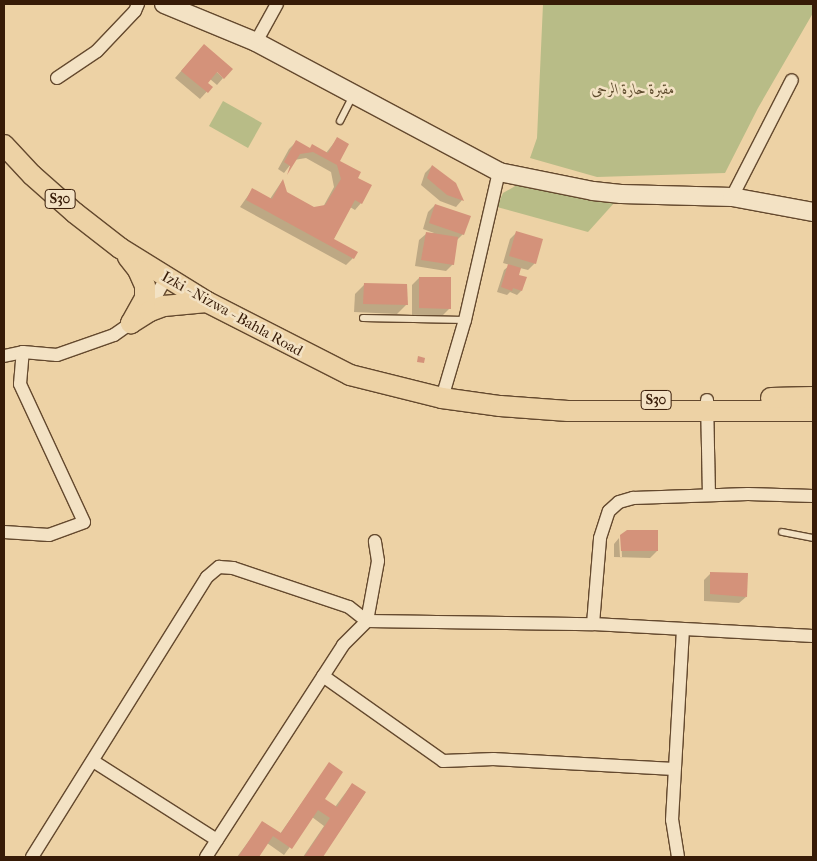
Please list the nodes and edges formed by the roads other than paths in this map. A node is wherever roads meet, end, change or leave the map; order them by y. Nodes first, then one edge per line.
1 (138, 4) edge
2 (164, 4) edge
3 (277, 4) edge
4 (256, 42) junction
5 (56, 78) dead end
6 (792, 80) dead end
7 (354, 96) junction
8 (340, 121) dead end
9 (4, 145) edge
10 (499, 172) junction
11 (732, 197) junction
12 (813, 212) edge
13 (120, 248) junction
14 (166, 278) junction
15 (207, 302) junction
16 (363, 318) dead end
17 (465, 320) junction
18 (131, 322) junction
19 (23, 352) junction
20 (4, 356) edge
21 (813, 397) edge
22 (442, 398) junction
23 (707, 405) junction
24 (813, 411) edge
25 (708, 495) junction
26 (813, 496) edge
27 (4, 532) edge
28 (782, 532) dead end
29 (813, 538) edge
30 (375, 541) dead end
31 (367, 621) junction
32 (594, 624) junction
33 (684, 630) junction
34 (813, 636) edge
35 (323, 676) junction
36 (93, 761) junction
37 (673, 769) junction
38 (217, 840) junction
39 (32, 857) edge
40 (206, 857) edge
41 (678, 857) edge

1 - 5 street
2 - 4 street
3 - 4 street
4 - 7 street
6 - 11 street
7 - 8 lane
7 - 10 street
9 - 13 main road, Izki - Nizwa - Bahla Road / S30
10 - 11 street
10 - 17 street
11 - 12 street
13 - 14 main road, Izki - Nizwa - Bahla Road / S30
13 - 18 main road
14 - 15 main road, Izki - Nizwa - Bahla Road / S30
14 - 18 street
15 - 18 main road
15 - 22 main road, Izki - Nizwa - Bahla Road / S30
16 - 17 lane
17 - 22 street
18 - 19 street
19 - 20 street
19 - 27 street
21 - 23 main road, Izki - Nizwa - Bahla Road / S30
22 - 23 main road, Izki - Nizwa - Bahla Road / S30
23 - 24 main road, Izki - Nizwa - Bahla Road / S30
23 - 25 street
25 - 26 street
25 - 32 street
28 - 29 lane
30 - 31 street
31 - 32 street
31 - 35 street
31 - 36 street
32 - 33 street
33 - 34 street
33 - 37 street
35 - 37 street
35 - 38 street
36 - 38 street
36 - 39 street
37 - 41 street
38 - 40 street

